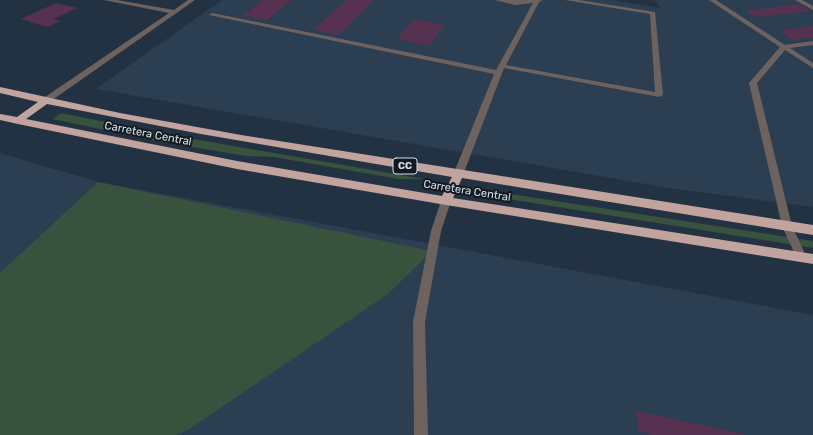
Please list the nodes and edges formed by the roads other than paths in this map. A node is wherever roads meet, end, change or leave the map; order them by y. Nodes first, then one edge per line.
1 (107, 0) edge
2 (192, 0) edge
3 (498, 0) edge
4 (537, 0) edge
5 (540, 0) edge
6 (568, 0) edge
7 (712, 0) edge
8 (798, 0) edge
9 (813, 8) edge
10 (175, 12) junction
11 (212, 15) dead end
12 (813, 43) edge
13 (784, 47) junction
14 (502, 66) junction
15 (813, 66) edge
16 (498, 73) junction
17 (0, 90) edge
18 (45, 101) junction
19 (0, 117) edge
20 (18, 121) junction
21 (458, 175) junction
22 (446, 201) junction
23 (787, 226) junction
24 (813, 230) edge
25 (808, 258) edge
26 (421, 435) edge

1 - 10 lane
2 - 10 lane
3 - 4 lane
4 - 5 lane
4 - 14 lane
6 - 14 lane
7 - 13 lane
8 - 9 lane
10 - 18 lane
11 - 16 lane
12 - 13 lane
13 - 15 lane
13 - 23 lane
14 - 16 lane
16 - 21 lane
17 - 18 highway, Carretera Central / CC
18 - 20 highway
18 - 21 highway, Carretera Central / CC
19 - 20 highway, Carretera Central
20 - 22 highway, Carretera Central
21 - 22 highway
21 - 23 highway, Carretera Central / CC
22 - 25 highway, Carretera Central
22 - 26 lane
23 - 24 highway, Carretera Central / CC
23 - 25 lane

